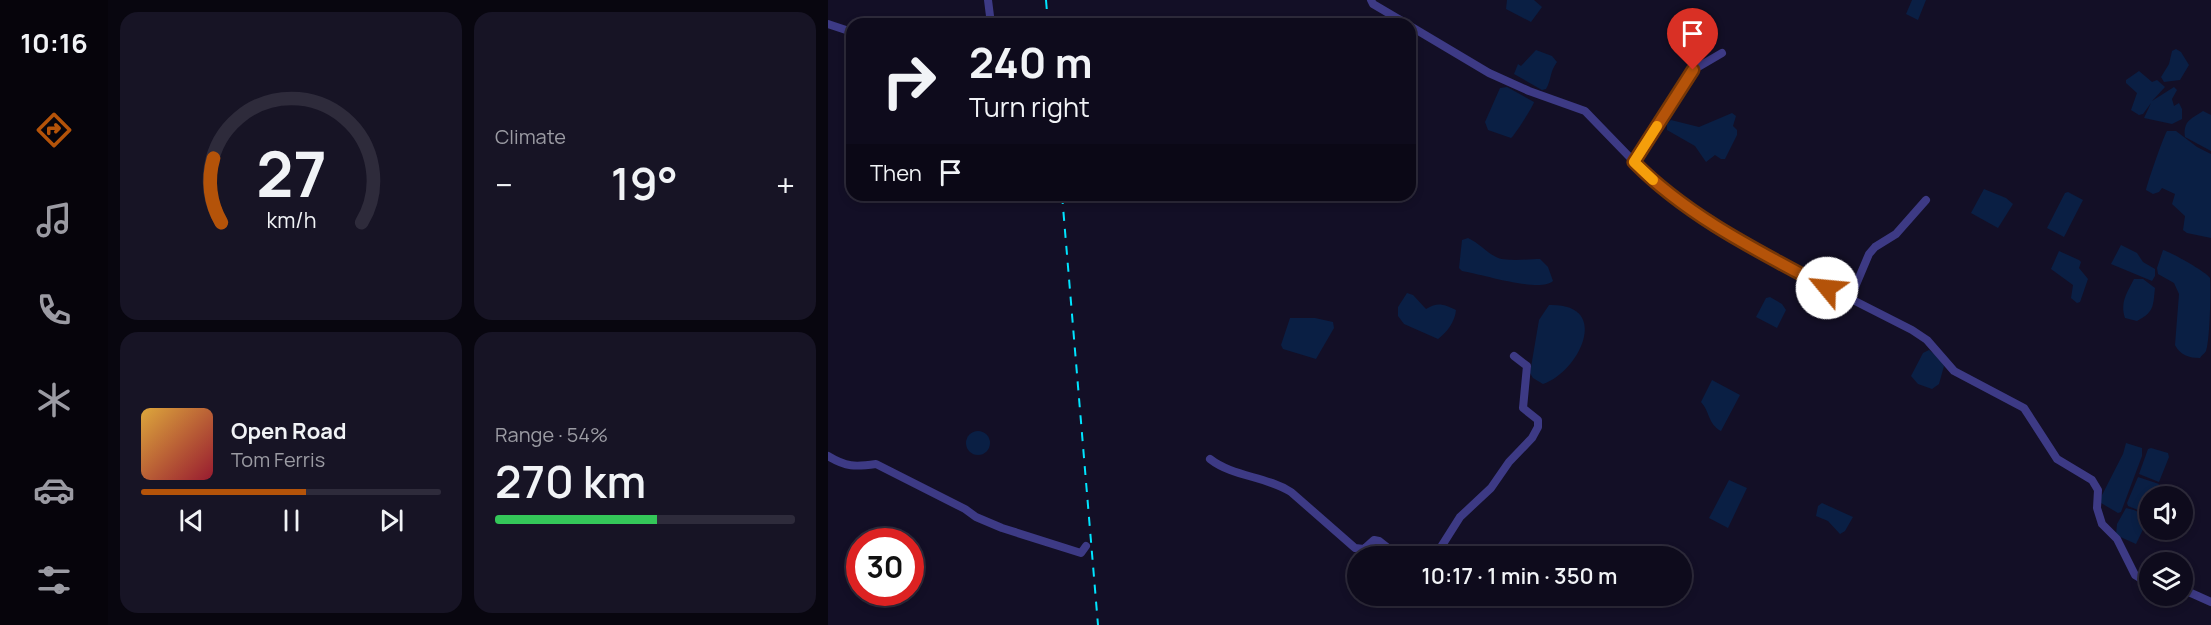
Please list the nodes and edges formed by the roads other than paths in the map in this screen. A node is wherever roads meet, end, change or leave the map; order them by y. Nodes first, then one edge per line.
1 (988, 0) edge
2 (1371, 0) edge
3 (990, 18) edge
4 (1396, 18) edge
5 (828, 24) edge
6 (846, 30) edge
7 (1416, 30) edge
8 (1722, 53) dead end
9 (1634, 162) junction
10 (1926, 200) dead end
11 (1850, 299) junction
12 (1514, 356) dead end
13 (828, 456) edge
14 (1210, 459) dead end
15 (1086, 546) dead end
16 (1353, 546) edge
17 (1367, 546) edge
18 (1385, 546) edge
19 (1442, 546) edge
20 (2139, 578) edge
21 (2193, 594) edge
22 (2211, 602) edge

1 - 3 street
2 - 4 street
5 - 6 street
7 - 9 street
8 - 9 street
9 - 11 street
10 - 11 street
11 - 20 street
12 - 19 street
13 - 15 street
14 - 16 street
17 - 18 street
21 - 22 street

